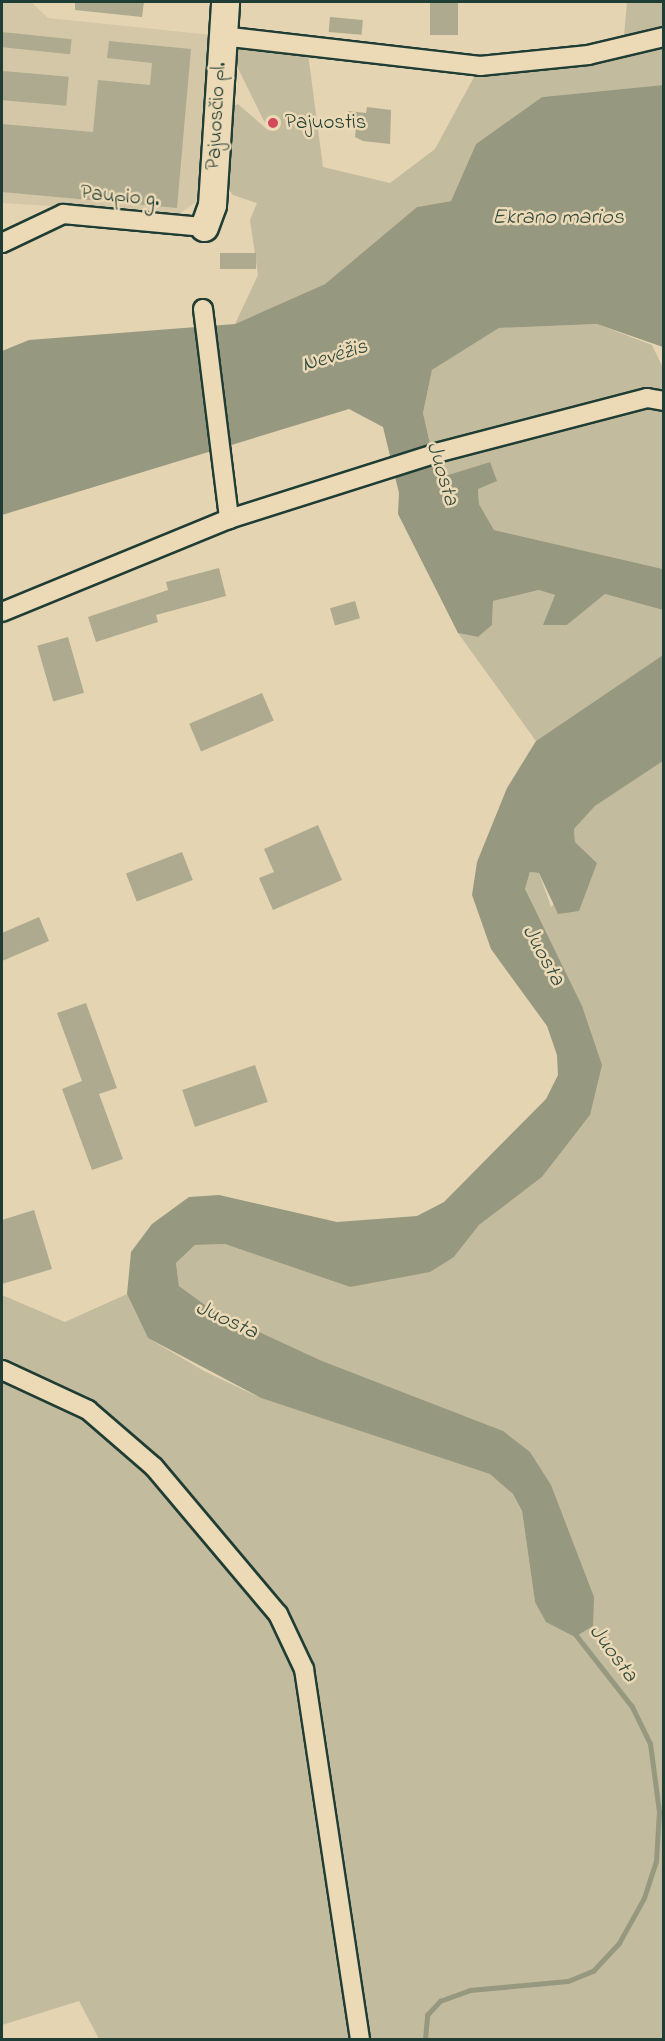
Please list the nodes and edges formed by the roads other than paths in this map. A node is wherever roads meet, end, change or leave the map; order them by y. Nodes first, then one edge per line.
1 (225, 2) edge
2 (222, 36) junction
3 (663, 38) edge
4 (204, 227) joint
5 (2, 243) edge
6 (203, 309) dead end
7 (663, 401) edge
8 (229, 519) junction
9 (2, 612) edge
10 (2, 1370) edge
11 (360, 2040) edge

1 - 2 main road, Pajuosčio pl.
2 - 3 street
2 - 4 main road, Pajuosčio pl.
4 - 5 street, Paupio g.
6 - 8 street
7 - 8 street
8 - 9 street
10 - 11 street

